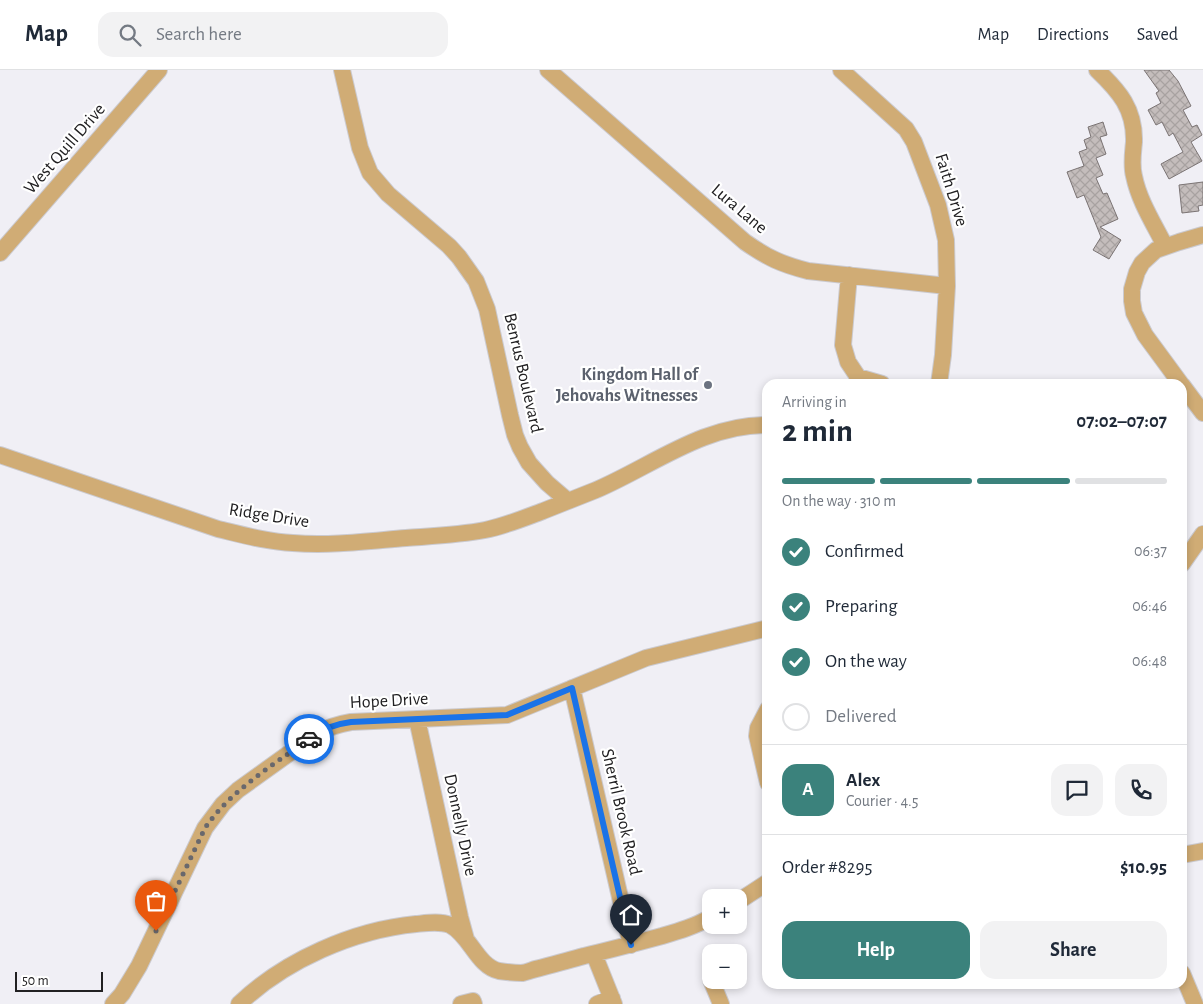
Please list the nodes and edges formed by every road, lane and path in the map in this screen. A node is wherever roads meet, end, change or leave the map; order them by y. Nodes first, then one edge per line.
1 (159, 70) edge
2 (342, 70) edge
3 (548, 70) edge
4 (840, 70) edge
5 (1097, 70) edge
6 (1203, 235) edge
7 (1165, 246) junction
8 (0, 253) edge
9 (849, 275) junction
10 (947, 286) junction
11 (856, 379) edge
12 (940, 379) edge
13 (1178, 379) edge
14 (1187, 392) edge
15 (1203, 413) edge
16 (762, 425) edge
17 (0, 455) edge
18 (568, 501) junction
19 (1203, 534) edge
20 (1187, 557) edge
21 (762, 629) edge
22 (572, 688) junction
23 (417, 720) junction
24 (762, 720) edge
25 (762, 757) edge
26 (1203, 851) edge
27 (1187, 854) edge
28 (762, 886) edge
29 (747, 896) edge
30 (702, 922) edge
31 (466, 939) junction
32 (631, 945) junction
33 (594, 954) junction
34 (1187, 985) edge
35 (715, 989) edge
36 (607, 1002) edge
37 (113, 1004) edge
38 (239, 1004) edge
39 (461, 1004) edge
40 (474, 1004) edge
41 (721, 1004) edge
42 (1195, 1004) edge

1 - 8 street, West Quill Drive
2 - 18 street, Benrus Boulevard
3 - 9 street, Lura Lane
4 - 10 street, Faith Drive
5 - 7 street
6 - 7 street
7 - 13 street
9 - 10 street, Lura Lane
9 - 11 street
10 - 12 street, Faith Drive
14 - 15 street
16 - 18 street
17 - 18 street, Ridge Drive
19 - 20 street
21 - 22 street, Hope Drive
22 - 23 street, Hope Drive
22 - 32 street, Sherril Brook Road
23 - 31 street, Donnelly Drive
23 - 37 street, Hope Drive
24 - 25 street
26 - 27 street
28 - 29 street
30 - 32 street
31 - 33 street
31 - 38 street
32 - 33 street
33 - 36 street
34 - 42 street
35 - 41 street
39 - 40 street

